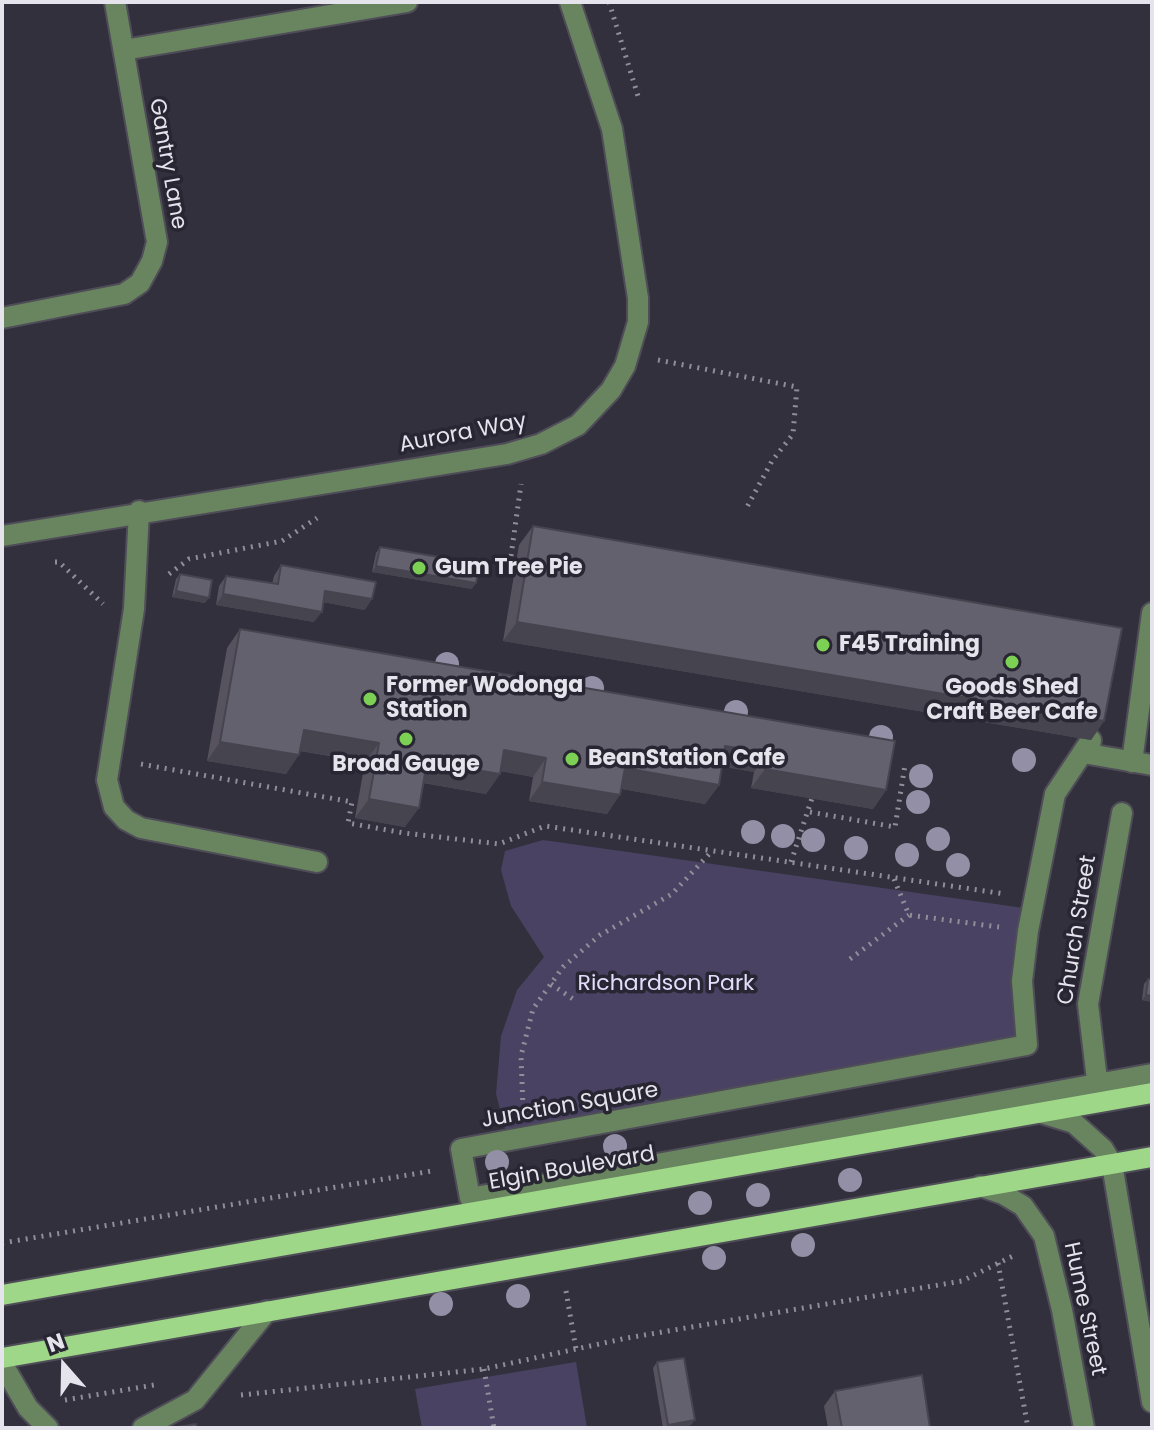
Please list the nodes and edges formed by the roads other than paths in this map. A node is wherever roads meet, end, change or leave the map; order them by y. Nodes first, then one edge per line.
1 (115, 2) edge
2 (407, 2) edge
3 (570, 2) edge
4 (124, 50) junction
5 (2, 318) edge
6 (139, 511) junction
7 (2, 536) edge
8 (1152, 613) edge
9 (1142, 764) edge
10 (1122, 813) dead end
11 (317, 862) dead end
12 (1152, 1074) edge
13 (1098, 1093) junction
14 (1152, 1093) edge
15 (1037, 1112) junction
16 (1152, 1157) edge
17 (1112, 1164) junction
18 (980, 1186) junction
19 (2, 1295) edge
20 (267, 1311) junction
21 (2, 1360) edge
22 (1152, 1402) edge
23 (48, 1428) edge
24 (143, 1428) edge
25 (1084, 1428) edge

1 - 4 street, Gantry Lane
2 - 4 street
3 - 6 street, Aurora Way
4 - 5 street, Gantry Lane
6 - 7 street, Aurora Way
6 - 11 street
8 - 9 street
9 - 13 street, Junction Square
10 - 13 street, Church Street
12 - 13 street
13 - 14 main road, Elgin Boulevard
13 - 15 main road, Elgin Boulevard
15 - 17 street
15 - 19 main road, Elgin Boulevard
16 - 17 main road
17 - 18 main road
17 - 22 street
18 - 20 main road
18 - 25 street, Hume Street
20 - 21 main road
20 - 24 street
21 - 23 street

